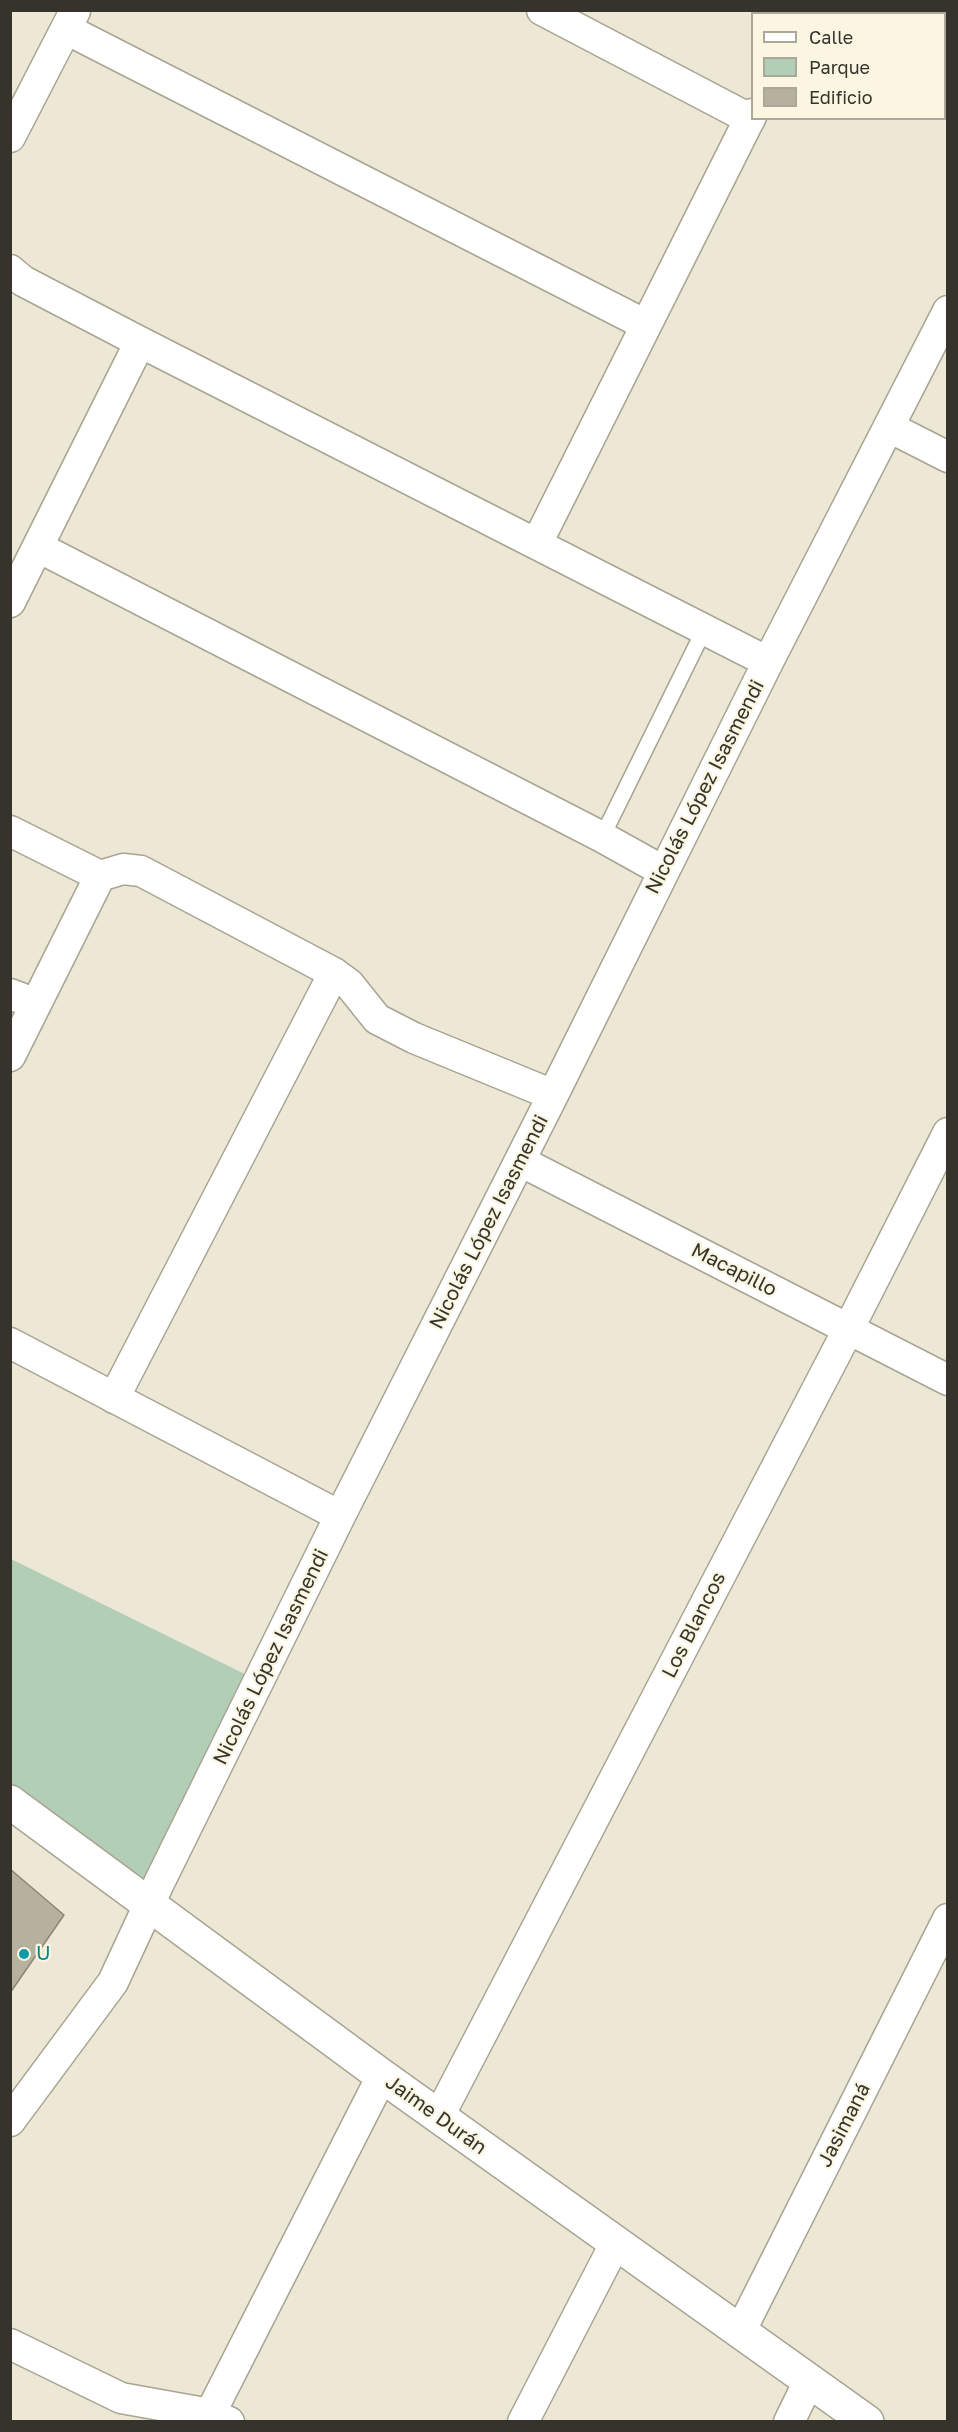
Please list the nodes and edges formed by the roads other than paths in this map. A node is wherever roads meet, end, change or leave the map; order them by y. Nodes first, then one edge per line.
1 (542, 10) edge
2 (70, 20) edge
3 (751, 117) edge
4 (10, 137) edge
5 (10, 270) edge
6 (948, 311) edge
7 (645, 325) junction
8 (140, 342) junction
9 (889, 427) junction
10 (948, 457) edge
11 (537, 543) junction
12 (38, 547) junction
13 (10, 602) edge
14 (705, 628) junction
15 (768, 662) junction
16 (10, 831) edge
17 (602, 837) junction
18 (663, 871) junction
19 (100, 876) junction
20 (334, 973) junction
21 (23, 999) edge
22 (10, 1056) edge
23 (553, 1095) junction
24 (948, 1133) edge
25 (520, 1161) junction
26 (849, 1328) junction
27 (10, 1343) edge
28 (948, 1380) edge
29 (114, 1398) junction
30 (340, 1516) junction
31 (10, 1802) edge
32 (149, 1903) junction
33 (948, 1919) edge
34 (382, 2076) junction
35 (439, 2116) junction
36 (10, 2121) edge
37 (615, 2244) junction
38 (741, 2330) junction
39 (10, 2344) edge
40 (809, 2381) junction
41 (115, 2410) edge
42 (219, 2418) edge
43 (523, 2421) edge
44 (789, 2421) edge
45 (867, 2421) edge

1 - 3 street
2 - 4 street
2 - 7 street
3 - 7 street
5 - 8 street
6 - 9 street, Nicolás López Isasmendi
7 - 11 street
8 - 11 street
8 - 12 street
9 - 10 street
9 - 15 street, Nicolás López Isasmendi
11 - 14 street
12 - 13 street
12 - 17 street
14 - 15 street
14 - 17 lane
15 - 18 street, Nicolás López Isasmendi
16 - 19 street
17 - 18 street
18 - 23 street, Nicolás López Isasmendi
19 - 20 street
19 - 21 street
20 - 23 street
20 - 29 street
21 - 22 street
23 - 25 street, Nicolás López Isasmendi
24 - 26 street, Los Blancos
25 - 26 street, Macapillo
25 - 30 street, Nicolás López Isasmendi
26 - 28 street, Macapillo
26 - 35 street, Los Blancos
27 - 29 street
29 - 30 street
30 - 32 street, Nicolás López Isasmendi
31 - 32 street, Jaime Durán
32 - 34 street, Jaime Durán
32 - 36 street, Nicolás López Isasmendi
33 - 38 street, Jasimaná
34 - 35 street, Jaime Durán
34 - 42 street
35 - 37 street, Jaime Durán
37 - 38 street, Jaime Durán
37 - 43 street
38 - 40 street, Jaime Durán
39 - 41 street
40 - 44 street
40 - 45 street, Jaime Durán
41 - 42 street

